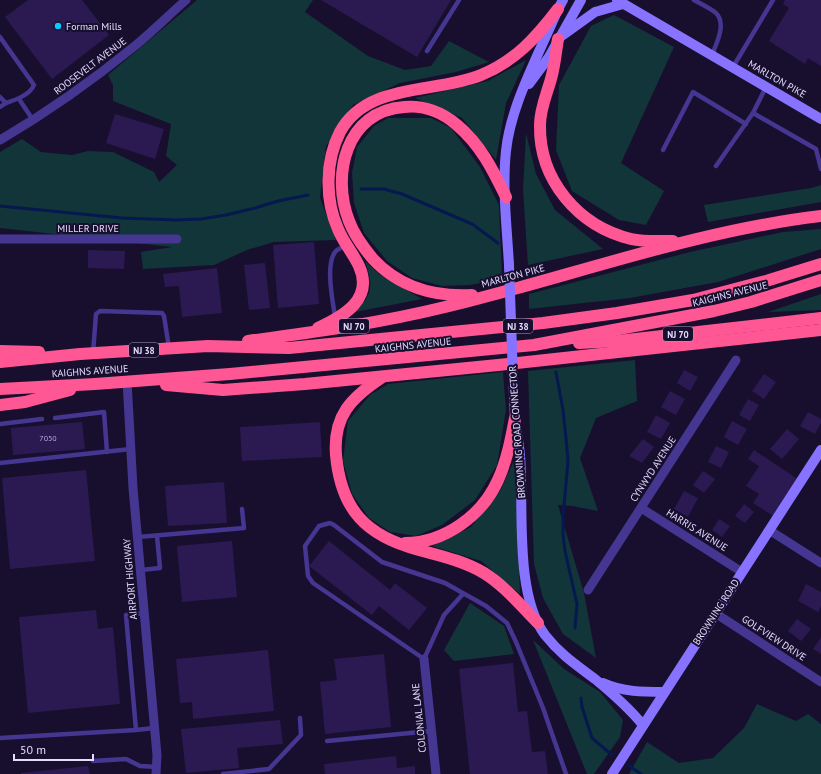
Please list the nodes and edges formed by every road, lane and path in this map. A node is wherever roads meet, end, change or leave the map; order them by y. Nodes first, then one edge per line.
1 (186, 0) edge
2 (459, 0) edge
3 (581, 0) edge
4 (694, 0) edge
5 (773, 0) edge
6 (620, 2) edge
7 (560, 5) edge
8 (0, 37) edge
9 (558, 39) junction
10 (427, 51) dead end
11 (712, 55) junction
12 (733, 67) junction
13 (766, 87) junction
14 (522, 93) junction
15 (0, 97) edge
16 (18, 99) junction
17 (6, 103) junction
18 (0, 107) edge
19 (753, 113) junction
20 (821, 119) edge
21 (33, 120) junction
22 (746, 124) junction
23 (0, 140) edge
24 (663, 150) dead end
25 (716, 166) dead end
26 (821, 169) edge
27 (506, 197) junction
28 (821, 216) edge
29 (0, 239) edge
30 (177, 239) dead end
31 (688, 242) junction
32 (347, 245) junction
33 (821, 264) edge
34 (821, 280) edge
35 (497, 293) junction
36 (821, 318) edge
37 (336, 320) junction
38 (819, 331) edge
39 (305, 334) junction
40 (534, 345) junction
41 (208, 346) junction
42 (170, 349) junction
43 (0, 351) edge
44 (93, 353) junction
45 (80, 354) junction
46 (736, 360) dead end
47 (0, 362) edge
48 (382, 377) junction
49 (127, 381) junction
50 (95, 384) junction
51 (0, 389) edge
52 (0, 405) edge
53 (55, 418) dead end
54 (515, 418) junction
55 (42, 419) dead end
56 (0, 424) edge
57 (131, 449) junction
58 (821, 450) edge
59 (107, 452) junction
60 (0, 463) edge
61 (641, 508) junction
62 (242, 509) dead end
63 (769, 530) junction
64 (157, 536) junction
65 (138, 537) junction
66 (398, 543) junction
67 (821, 563) edge
68 (141, 570) junction
69 (742, 572) junction
70 (588, 590) dead end
71 (463, 594) junction
72 (144, 613) junction
73 (715, 613) junction
74 (538, 623) junction
75 (424, 659) junction
76 (595, 679) junction
77 (821, 682) edge
78 (664, 692) junction
79 (300, 718) dead end
80 (643, 725) junction
81 (154, 728) junction
82 (136, 730) junction
83 (431, 730) junction
84 (0, 738) edge
85 (327, 741) dead end
86 (93, 761) dead end
87 (157, 770) edge
88 (223, 774) edge
89 (436, 774) edge
90 (566, 774) edge
91 (612, 774) edge

1 - 21 street, ROOSEVELT AVENUE
2 - 10 lane
3 - 9 main road, BROWNING ROAD CONNECTOR
4 - 11 lane
5 - 12 lane
6 - 9 main road
6 - 11 main road, MARLTON PIKE
7 - 14 main road, BROWNING ROAD CONNECTOR
7 - 32 highway
8 - 16 lane
9 - 14 main road, BROWNING ROAD CONNECTOR
9 - 31 highway
11 - 12 main road, MARLTON PIKE
12 - 13 main road, MARLTON PIKE
13 - 19 lane
13 - 20 main road, MARLTON PIKE
14 - 27 main road, BROWNING ROAD CONNECTOR
15 - 17 lane
16 - 17 lane
16 - 21 lane
17 - 18 lane
19 - 22 lane
19 - 26 lane
21 - 23 street, ROOSEVELT AVENUE
22 - 24 lane
22 - 25 lane
27 - 35 highway
27 - 54 main road, BROWNING ROAD CONNECTOR, bridge
28 - 31 highway, MARLTON PIKE / NJ 70
29 - 30 street, MILLER DRIVE
31 - 35 highway, MARLTON PIKE / NJ 70
32 - 37 lane
32 - 37 highway
33 - 41 highway, KAIGHNS AVENUE / NJ 38
34 - 40 highway, KAIGHNS AVENUE / NJ 38
35 - 39 highway, MARLTON PIKE / NJ 70
36 - 40 highway, NJ 70
37 - 39 highway
38 - 48 highway
39 - 41 highway, MARLTON PIKE / NJ 70
40 - 49 highway, KAIGHNS AVENUE / NJ 38
41 - 42 highway, KAIGHNS AVENUE / NJ 38
42 - 44 highway, KAIGHNS AVENUE / NJ 38
42 - 44 lane
43 - 45 highway
44 - 45 highway, KAIGHNS AVENUE / NJ 38
45 - 47 highway, KAIGHNS AVENUE / NJ 38
46 - 61 street, CYNWYD AVENUE
48 - 49 highway
48 - 66 highway
49 - 50 highway, KAIGHNS AVENUE / NJ 38
49 - 57 street, AIRPORT HIGHWAY
50 - 51 highway, KAIGHNS AVENUE / NJ 38
50 - 52 highway
53 - 59 lane
54 - 66 highway
54 - 74 main road, BROWNING ROAD CONNECTOR
55 - 56 lane
57 - 59 lane
57 - 65 street, AIRPORT HIGHWAY
58 - 63 main road, BROWNING ROAD
59 - 60 lane
61 - 69 street, HARRIS AVENUE
61 - 70 street, CYNWYD AVENUE
62 - 64 lane
63 - 67 street
63 - 69 main road, BROWNING ROAD
64 - 65 lane
64 - 68 lane
65 - 68 street, AIRPORT HIGHWAY
66 - 74 highway
68 - 72 street, AIRPORT HIGHWAY
69 - 73 main road, BROWNING ROAD
71 - 75 lane
71 - 75 lane
71 - 90 lane
72 - 81 street, AIRPORT HIGHWAY
72 - 82 lane
73 - 77 street, GOLFVIEW DRIVE
73 - 78 main road, BROWNING ROAD
74 - 76 main road, BROWNING ROAD CONNECTOR
75 - 83 street, COLONIAL LANE
76 - 78 main road
76 - 80 main road, BROWNING ROAD CONNECTOR
78 - 80 main road, BROWNING ROAD
79 - 88 lane
80 - 91 main road, BROWNING ROAD
81 - 82 lane
81 - 87 street, AIRPORT HIGHWAY
82 - 84 lane
83 - 85 lane
83 - 89 street, COLONIAL LANE
86 - 87 lane

